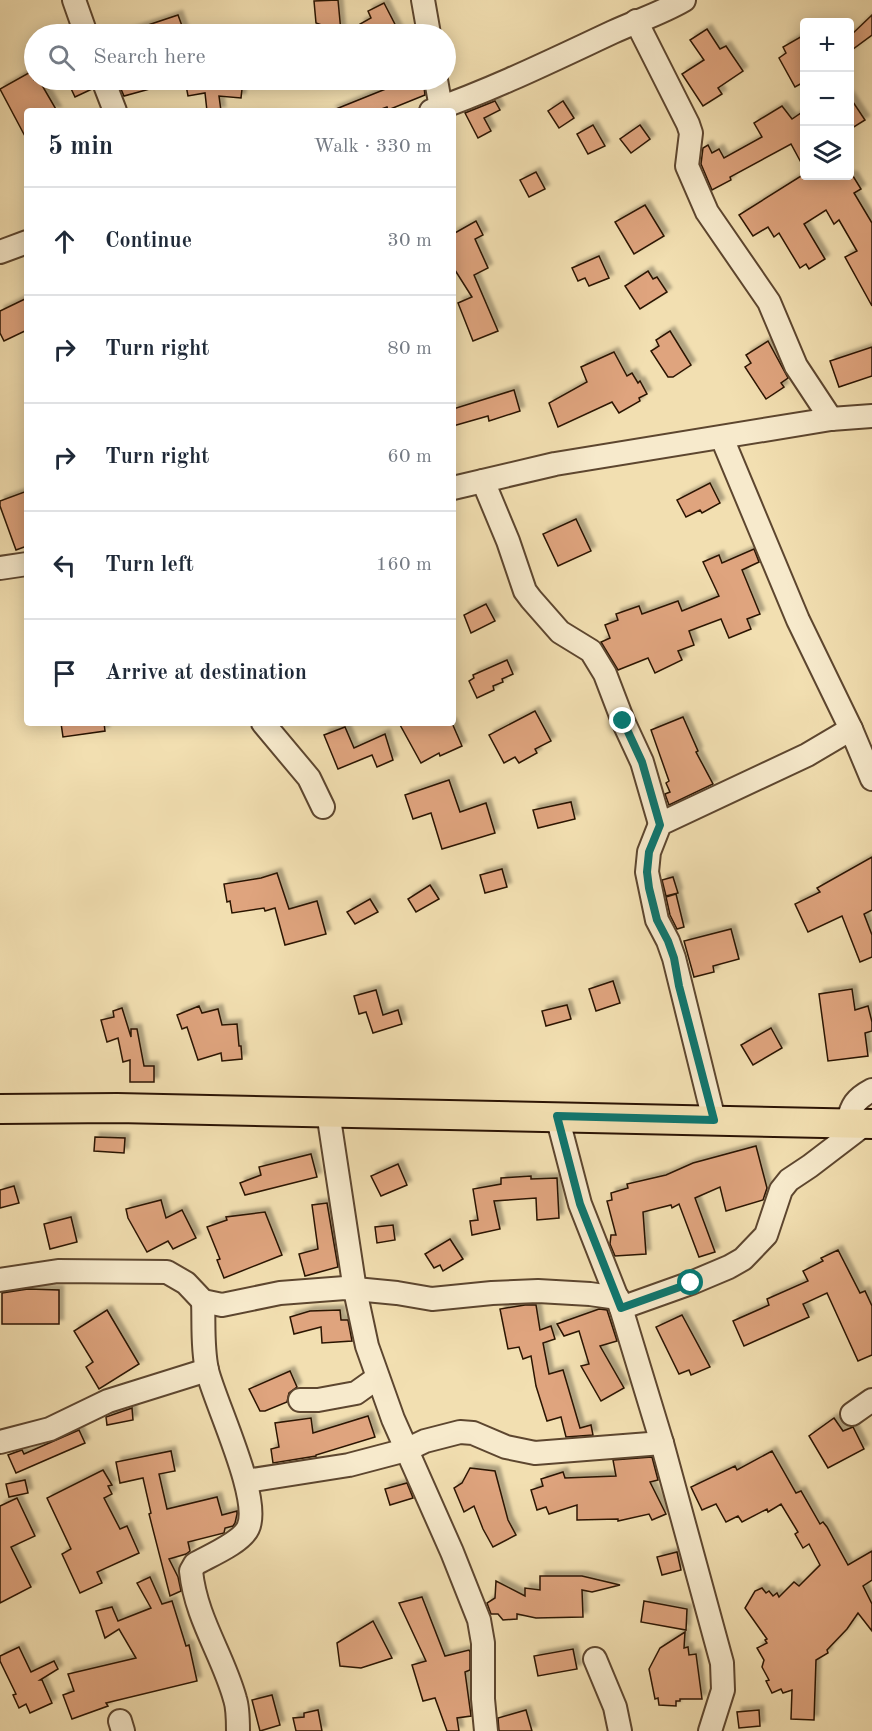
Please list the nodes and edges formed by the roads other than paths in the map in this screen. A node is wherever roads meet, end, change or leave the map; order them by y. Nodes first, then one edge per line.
1 (74, 0) edge
2 (423, 0) edge
3 (684, 0) edge
4 (636, 21) junction
5 (82, 24) edge
6 (427, 24) edge
7 (107, 90) edge
8 (436, 90) edge
9 (114, 108) edge
10 (436, 108) edge
11 (439, 108) edge
12 (24, 243) edge
13 (0, 252) edge
14 (872, 416) edge
15 (831, 419) junction
16 (722, 438) junction
17 (483, 481) junction
18 (456, 487) edge
19 (24, 564) edge
20 (0, 568) edge
21 (266, 726) edge
22 (851, 729) junction
23 (872, 779) edge
24 (323, 807) dead end
25 (660, 825) junction
26 (872, 1090) edge
27 (0, 1109) edge
28 (328, 1112) junction
29 (557, 1116) junction
30 (714, 1120) junction
31 (861, 1124) edge
32 (0, 1280) edge
33 (355, 1290) junction
34 (203, 1301) junction
35 (620, 1303) junction
36 (207, 1370) junction
37 (377, 1378) junction
38 (300, 1400) dead end
39 (872, 1400) edge
40 (852, 1414) dead end
41 (0, 1442) edge
42 (662, 1443) junction
43 (406, 1450) junction
44 (246, 1481) junction
45 (595, 1659) dead end
46 (238, 1731) edge
47 (486, 1731) edge
48 (620, 1731) edge
49 (710, 1731) edge

1 - 5 street
2 - 6 street
3 - 4 street
4 - 11 street
4 - 15 street
7 - 9 street
8 - 10 street
12 - 13 street
14 - 15 street
15 - 16 street
16 - 17 street
16 - 22 street
17 - 18 street
17 - 25 street
19 - 20 street
21 - 24 street
22 - 23 street
22 - 25 street
25 - 30 street
26 - 31 street
27 - 28 main road
28 - 29 main road
28 - 33 street
29 - 30 main road
29 - 35 street
30 - 31 main road
31 - 35 street
32 - 34 street
33 - 34 street
33 - 35 street
33 - 37 street
34 - 36 street
35 - 42 street
36 - 41 street
36 - 44 street
37 - 38 street
37 - 43 street
39 - 40 street
42 - 43 street
42 - 49 street
43 - 44 street
43 - 47 street
44 - 46 street
45 - 48 street

